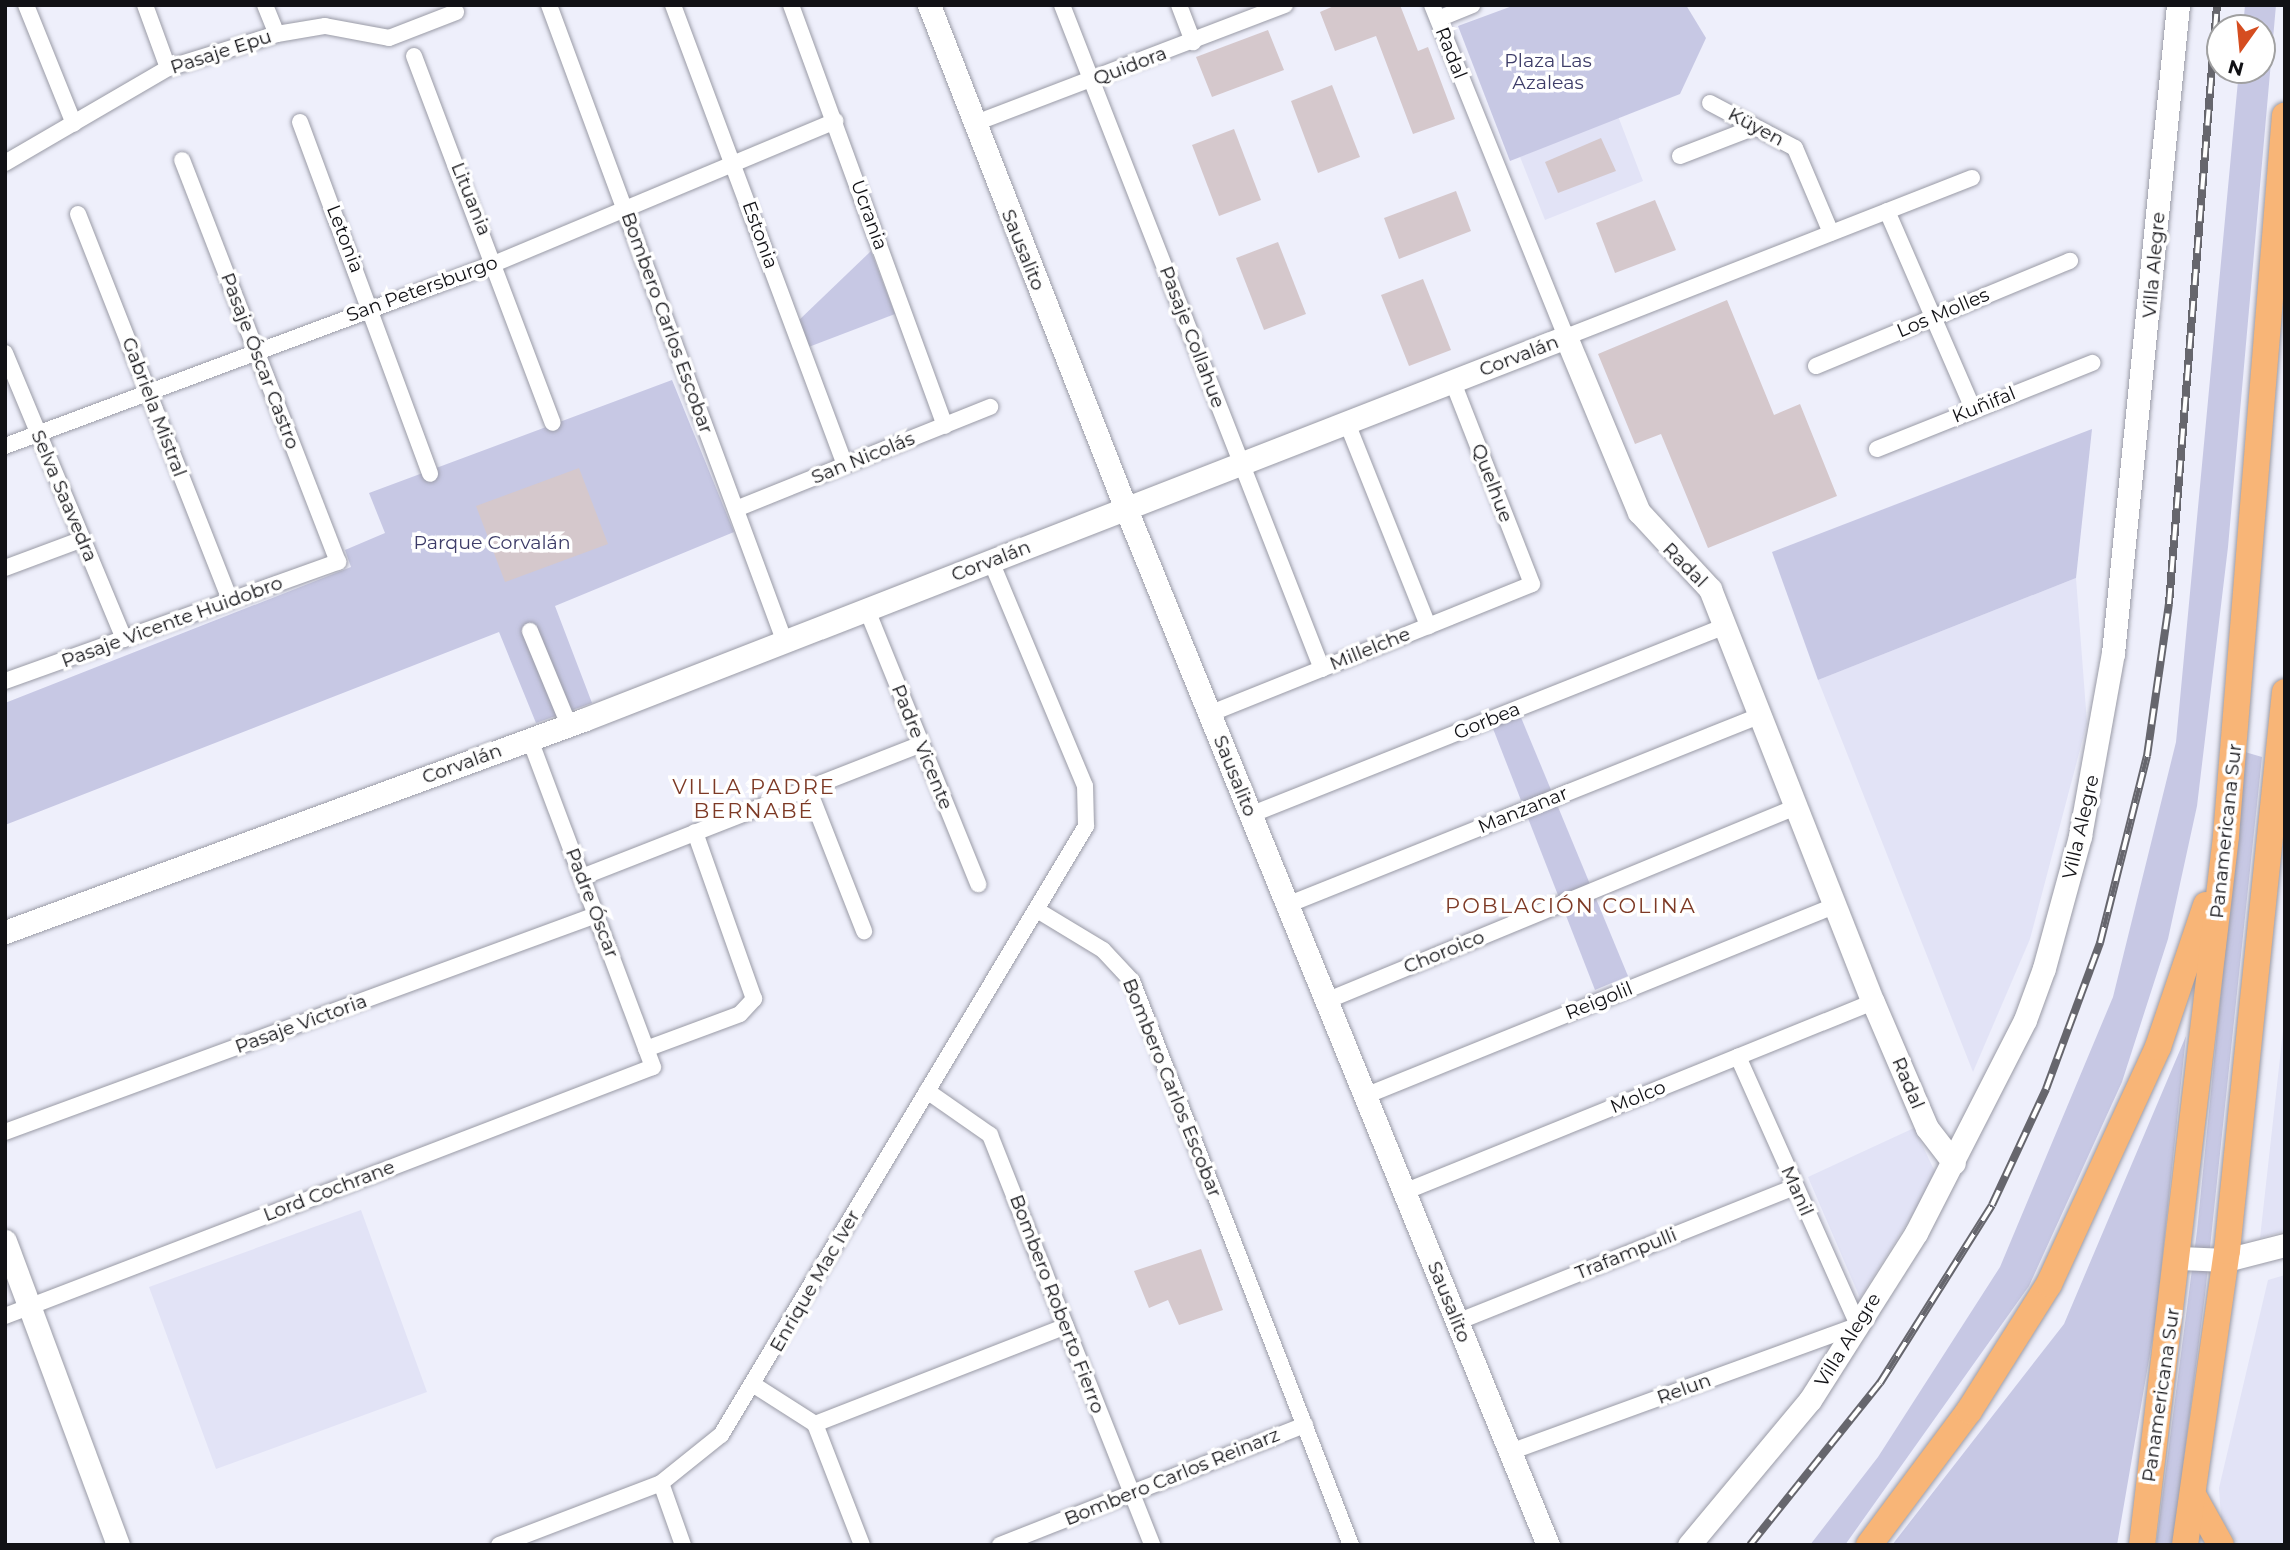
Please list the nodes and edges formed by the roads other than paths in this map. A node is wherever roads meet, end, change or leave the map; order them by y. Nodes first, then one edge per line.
1 (26, 5) edge
2 (145, 5) edge
3 (265, 5) edge
4 (549, 5) edge
5 (673, 5) edge
6 (791, 5) edge
7 (929, 5) edge
8 (1062, 5) edge
9 (1179, 5) edge
10 (1285, 5) edge
11 (1472, 5) edge
12 (2178, 5) edge
13 (456, 12) dead end
14 (1435, 12) edge
15 (277, 33) junction
16 (1193, 42) junction
17 (414, 56) dead end
18 (168, 68) junction
19 (1092, 81) junction
20 (1710, 103) dead end
21 (2285, 115) edge
22 (835, 121) junction
23 (300, 122) dead end
24 (74, 124) junction
25 (973, 124) junction
26 (1755, 127) junction
27 (1680, 156) dead end
28 (182, 160) dead end
29 (5, 163) edge
30 (733, 163) junction
31 (1972, 178) dead end
32 (1887, 211) junction
33 (626, 212) junction
34 (78, 214) dead end
35 (1831, 233) junction
36 (2070, 261) dead end
37 (496, 263) junction
38 (371, 306) junction
39 (1933, 317) junction
40 (1566, 337) junction
41 (256, 350) junction
42 (5, 353) edge
43 (2092, 363) dead end
44 (1816, 366) dead end
45 (1453, 382) junction
46 (148, 393) junction
47 (990, 407) dead end
48 (1973, 409) junction
49 (553, 423) dead end
50 (1347, 423) junction
51 (945, 425) junction
52 (37, 434) junction
53 (5, 446) edge
54 (1877, 449) dead end
55 (1241, 464) junction
56 (845, 465) junction
57 (430, 474) dead end
58 (736, 509) junction
59 (1126, 509) junction
60 (83, 539) junction
61 (991, 561) junction
62 (338, 562) joint
63 (5, 568) edge
64 (1532, 584) joint
65 (230, 600) junction
66 (867, 610) junction
67 (1428, 626) junction
68 (1723, 627) junction
69 (530, 631) dead end
70 (124, 639) junction
71 (784, 640) junction
72 (1322, 669) junction
73 (5, 681) edge
74 (2285, 692) edge
75 (1209, 714) junction
76 (1759, 716) junction
77 (2237, 721) junction
78 (569, 725) junction
79 (2282, 726) junction
80 (530, 739) junction
81 (921, 744) junction
82 (808, 788) junction
83 (1796, 807) junction
84 (1250, 815) junction
85 (695, 832) junction
86 (2226, 836) junction
87 (582, 877) junction
88 (978, 884) dead end
89 (1287, 905) junction
90 (1834, 906) junction
91 (1037, 910) junction
92 (596, 915) junction
93 (864, 931) dead end
94 (5, 933) edge
95 (1326, 1001) junction
96 (1872, 1002) junction
97 (646, 1049) junction
98 (1738, 1057) junction
99 (653, 1067) joint
100 (927, 1090) junction
101 (1365, 1096) junction
102 (5, 1132) edge
103 (1954, 1163) junction
104 (1795, 1187) junction
105 (1404, 1192) junction
106 (5, 1241) edge
107 (2285, 1245) edge
108 (2180, 1258) junction
109 (2226, 1260) junction
110 (29, 1307) junction
111 (5, 1316) edge
112 (1457, 1322) junction
113 (1858, 1325) junction
114 (1066, 1326) junction
115 (754, 1385) junction
116 (815, 1424) junction
117 (1305, 1424) junction
118 (1510, 1452) junction
119 (661, 1483) junction
120 (1132, 1493) junction
121 (2193, 1495) junction
122 (2140, 1538) edge
123 (118, 1545) edge
124 (499, 1545) edge
125 (683, 1545) edge
126 (862, 1545) edge
127 (1000, 1545) edge
128 (1152, 1545) edge
129 (1351, 1545) edge
130 (1548, 1545) edge
131 (1689, 1545) edge
132 (1869, 1545) edge
133 (2185, 1545) edge
134 (2221, 1545) edge

1 - 24 street
2 - 18 street
3 - 15 street
4 - 33 street, Bombero Carlos Escobar
5 - 30 street, Estonia
6 - 22 street, Ucrania
7 - 25 street, Sausalito
8 - 19 street, Pasaje Collahue
9 - 16 street
10 - 16 street, Quidora
11 - 14 street
12 - 103 street, Villa Alegre
13 - 15 street, Pasaje Epu
14 - 40 street, Radal
15 - 18 street, Pasaje Epu
16 - 19 street, Quidora
17 - 37 street, Lituania
18 - 24 street, Pasaje Epu
19 - 25 street, Quidora
19 - 55 street, Pasaje Collahue
20 - 26 street, Küyen
21 - 77 main road, Panamericana Sur
22 - 30 street, San Petersburgo
22 - 51 street, Ucrania
23 - 38 street, Letonia
24 - 29 street, Pasaje Epu
25 - 59 street, Sausalito
26 - 27 street
26 - 35 street, Küyen
28 - 41 street, Pasaje Óscar Castro
30 - 33 street, San Petersburgo
30 - 56 street, Estonia
31 - 32 street, Corvalán
32 - 35 street, Corvalán
32 - 39 street
33 - 37 street, San Petersburgo
33 - 58 street, Bombero Carlos Escobar
34 - 46 street, Gabriela Mistral
35 - 40 street, Corvalán
36 - 39 street, Los Molles
37 - 38 street, San Petersburgo
37 - 49 street, Lituania
38 - 41 street, San Petersburgo
38 - 57 street, Letonia
39 - 44 street, Los Molles
39 - 48 street
40 - 45 street, Corvalán
40 - 68 street, Radal
41 - 46 street, San Petersburgo
41 - 62 street, Pasaje Óscar Castro
42 - 52 street, Selva Saavedra
43 - 48 street, Kuñifal
45 - 50 street, Corvalán
45 - 64 street, Quelhue
46 - 52 street, San Petersburgo
46 - 65 street, Gabriela Mistral
47 - 51 street, San Nicolás
48 - 54 street, Kuñifal
50 - 55 street, Corvalán
50 - 67 street
51 - 56 street, San Nicolás
52 - 53 street, San Petersburgo
52 - 60 street, Selva Saavedra
55 - 59 street, Corvalán
55 - 72 street, Pasaje Collahue
56 - 58 street, San Nicolás
58 - 71 street, Bombero Carlos Escobar
59 - 61 street, Corvalán
59 - 75 street, Sausalito
60 - 63 street
60 - 70 street, Selva Saavedra
61 - 66 street, Corvalán
61 - 91 street
62 - 65 street, Pasaje Vicente Huidobro
64 - 67 street, Millelche
65 - 70 street, Pasaje Vicente Huidobro
66 - 71 street, Corvalán
66 - 81 street, Padre Vicente
67 - 72 street, Millelche
68 - 76 street, Radal
68 - 84 street, Gorbea
69 - 78 street
70 - 73 street, Pasaje Vicente Huidobro
71 - 78 street, Corvalán
72 - 75 street, Millelche
74 - 79 main road
75 - 84 street, Sausalito
76 - 83 street, Radal
76 - 89 street, Manzanar
77 - 79 main road
77 - 86 main road, Panamericana Sur
78 - 80 street, Corvalán
79 - 109 main road
80 - 87 street, Padre Óscar
80 - 94 street, Corvalán
81 - 82 street
81 - 88 street, Padre Vicente
82 - 85 street
82 - 93 street
83 - 90 street, Radal
83 - 95 street, Choroico
84 - 89 street, Sausalito
85 - 87 street
85 - 97 street
86 - 108 main road, Panamericana Sur
86 - 132 main road
87 - 92 street, Padre Óscar
89 - 95 street, Sausalito
90 - 96 street, Radal
90 - 101 street, Reigolil
91 - 100 street, Enrique Mac Iver
91 - 117 street, Bombero Carlos Escobar
92 - 97 street, Padre Óscar
92 - 102 street, Pasaje Victoria
95 - 101 street, Sausalito
96 - 98 street, Molco
96 - 103 street, Radal
97 - 99 street, Padre Óscar
98 - 104 street, Manil
98 - 105 street, Molco
99 - 110 street, Lord Cochrane
100 - 114 street, Bombero Roberto Fierro
100 - 115 street, Enrique Mac Iver
101 - 105 street, Sausalito
103 - 113 street, Villa Alegre
104 - 112 street, Trafampulli
104 - 113 street, Manil
105 - 112 street, Sausalito
106 - 110 street
107 - 109 street
108 - 109 street
108 - 122 main road, Panamericana Sur
109 - 121 main road
110 - 111 street, Lord Cochrane
110 - 123 street
112 - 118 street, Sausalito
113 - 118 street, Relun
113 - 131 street, Villa Alegre
114 - 116 street
114 - 120 street, Bombero Roberto Fierro
115 - 116 street
115 - 119 street, Enrique Mac Iver
116 - 126 street
117 - 120 street, Bombero Carlos Reinarz
117 - 129 street, Bombero Carlos Escobar
118 - 130 street, Sausalito
119 - 124 street, Enrique Mac Iver
119 - 125 street
120 - 127 street, Bombero Carlos Reinarz
120 - 128 street, Bombero Roberto Fierro
121 - 133 main road
121 - 134 main road

